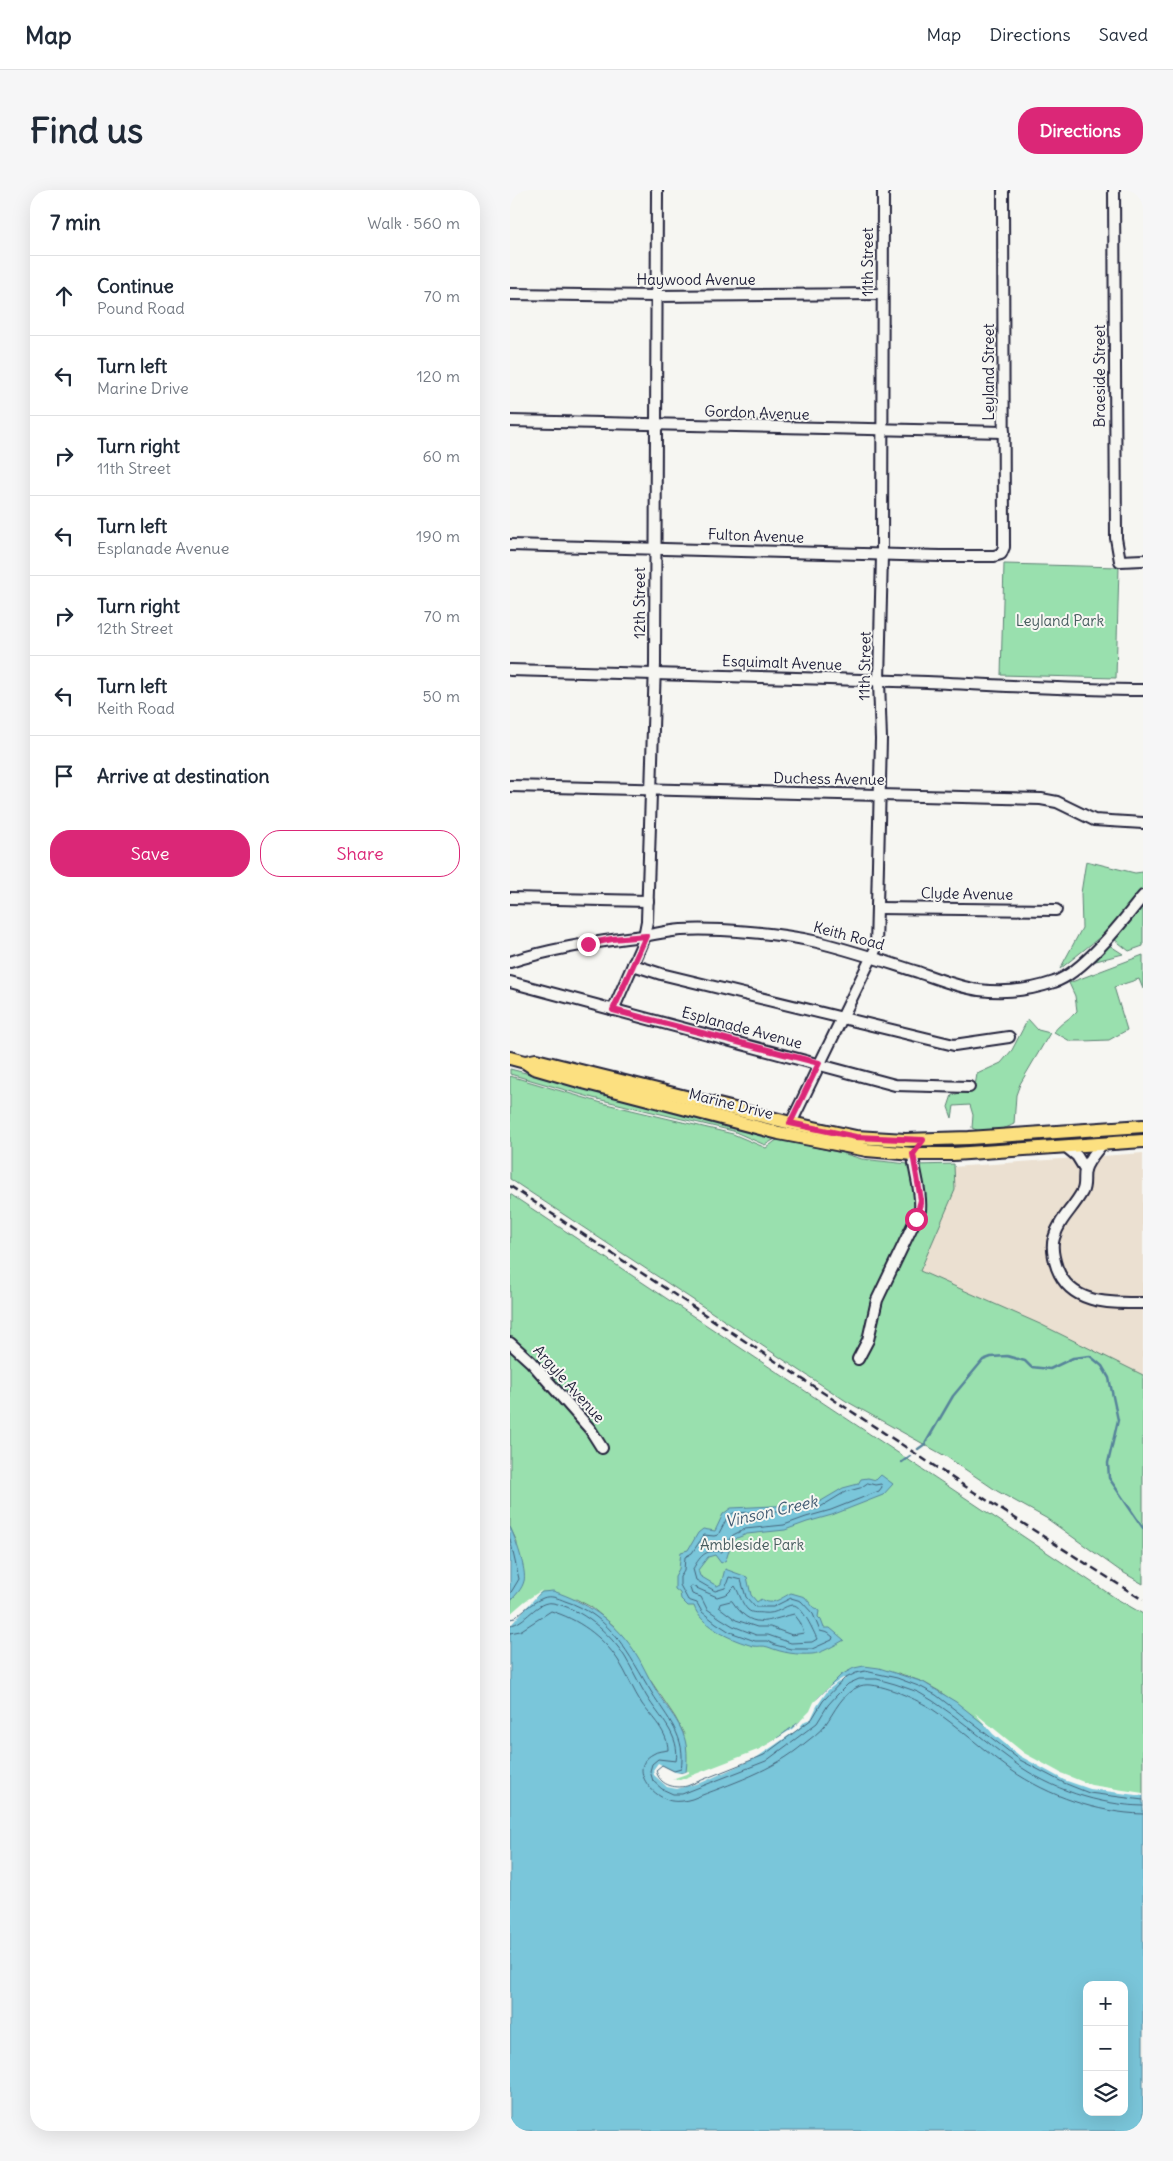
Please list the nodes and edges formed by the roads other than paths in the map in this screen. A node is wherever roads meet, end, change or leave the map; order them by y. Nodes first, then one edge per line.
1 (657, 190) edge
2 (883, 190) edge
3 (1004, 190) edge
4 (1114, 190) edge
5 (510, 294) edge
6 (882, 294) junction
7 (655, 296) junction
8 (510, 422) edge
9 (656, 424) junction
10 (882, 431) junction
11 (1004, 432) junction
12 (510, 545) edge
13 (654, 548) junction
14 (1001, 554) joint
15 (882, 555) junction
16 (1143, 560) edge
17 (510, 670) edge
18 (655, 673) junction
19 (879, 681) junction
20 (1143, 690) edge
21 (510, 786) edge
22 (651, 789) junction
23 (880, 795) junction
24 (1143, 822) edge
25 (1143, 896) edge
26 (510, 898) edge
27 (648, 901) junction
28 (878, 908) junction
29 (1056, 910) dead end
30 (646, 936) junction
31 (872, 957) junction
32 (510, 962) edge
33 (633, 965) junction
34 (510, 982) edge
35 (613, 1010) junction
36 (840, 1019) junction
37 (1009, 1037) dead end
38 (510, 1058) edge
39 (525, 1062) junction
40 (819, 1063) junction
41 (969, 1087) dead end
42 (790, 1123) junction
43 (1143, 1126) edge
44 (923, 1140) junction
45 (1143, 1141) edge
46 (1102, 1144) junction
47 (1066, 1147) junction
48 (913, 1154) junction
49 (1085, 1169) junction
50 (1143, 1303) edge
51 (510, 1343) edge
52 (858, 1359) dead end
53 (602, 1448) dead end

1 - 7 street, 12th Street
2 - 6 street, 11th Street
3 - 11 street, Leyland Street
4 - 16 street, Braeside Street
5 - 7 street, Haywood Avenue
6 - 7 street, Haywood Avenue
6 - 10 street, 11th Street
7 - 9 street, 12th Street
8 - 9 street, Gordon Avenue
9 - 10 street, Gordon Avenue
9 - 13 street, 12th Street
10 - 11 street, Gordon Avenue
10 - 15 street, 11th Street
11 - 14 street, Leyland Street
12 - 13 street, Fulton Avenue
13 - 15 street, Fulton Avenue
13 - 18 street, 12th Street
14 - 15 street, Fulton Avenue
15 - 19 street, 11th Street
17 - 18 street, Esquimalt Avenue
18 - 19 street, Esquimalt Avenue
18 - 22 street, 12th Street
19 - 20 street, Esquimalt Avenue
19 - 23 street, 11th Street
21 - 22 street, Duchess Avenue
22 - 23 street, Duchess Avenue
22 - 27 street, 12th Street
23 - 24 street, Duchess Avenue
23 - 28 street, 11th Street
25 - 31 street, Keith Road
26 - 27 street
27 - 30 street, 12th Street
28 - 29 street, Clyde Avenue
28 - 31 street, 11th Street
30 - 31 street, Keith Road
30 - 32 street, Keith Road
30 - 33 street, 12th Street
31 - 36 street, 11th Street
33 - 35 street, 12th Street
33 - 36 street
34 - 35 street, Esplanade Avenue
35 - 40 street, Esplanade Avenue
36 - 37 street
36 - 40 street, 11th Street
38 - 39 main road, Marine Drive
39 - 42 main road, Marine Drive
39 - 48 main road, Marine Drive
40 - 41 street, Esplanade Avenue
40 - 42 street, 11th Street
42 - 44 main road, Marine Drive
43 - 44 main road, Marine Drive
44 - 48 main road
45 - 46 main road, Marine Drive
46 - 47 main road, Marine Drive
46 - 49 street
47 - 48 main road, Marine Drive
47 - 49 street
48 - 52 street
49 - 50 street
51 - 53 street, Argyle Avenue

